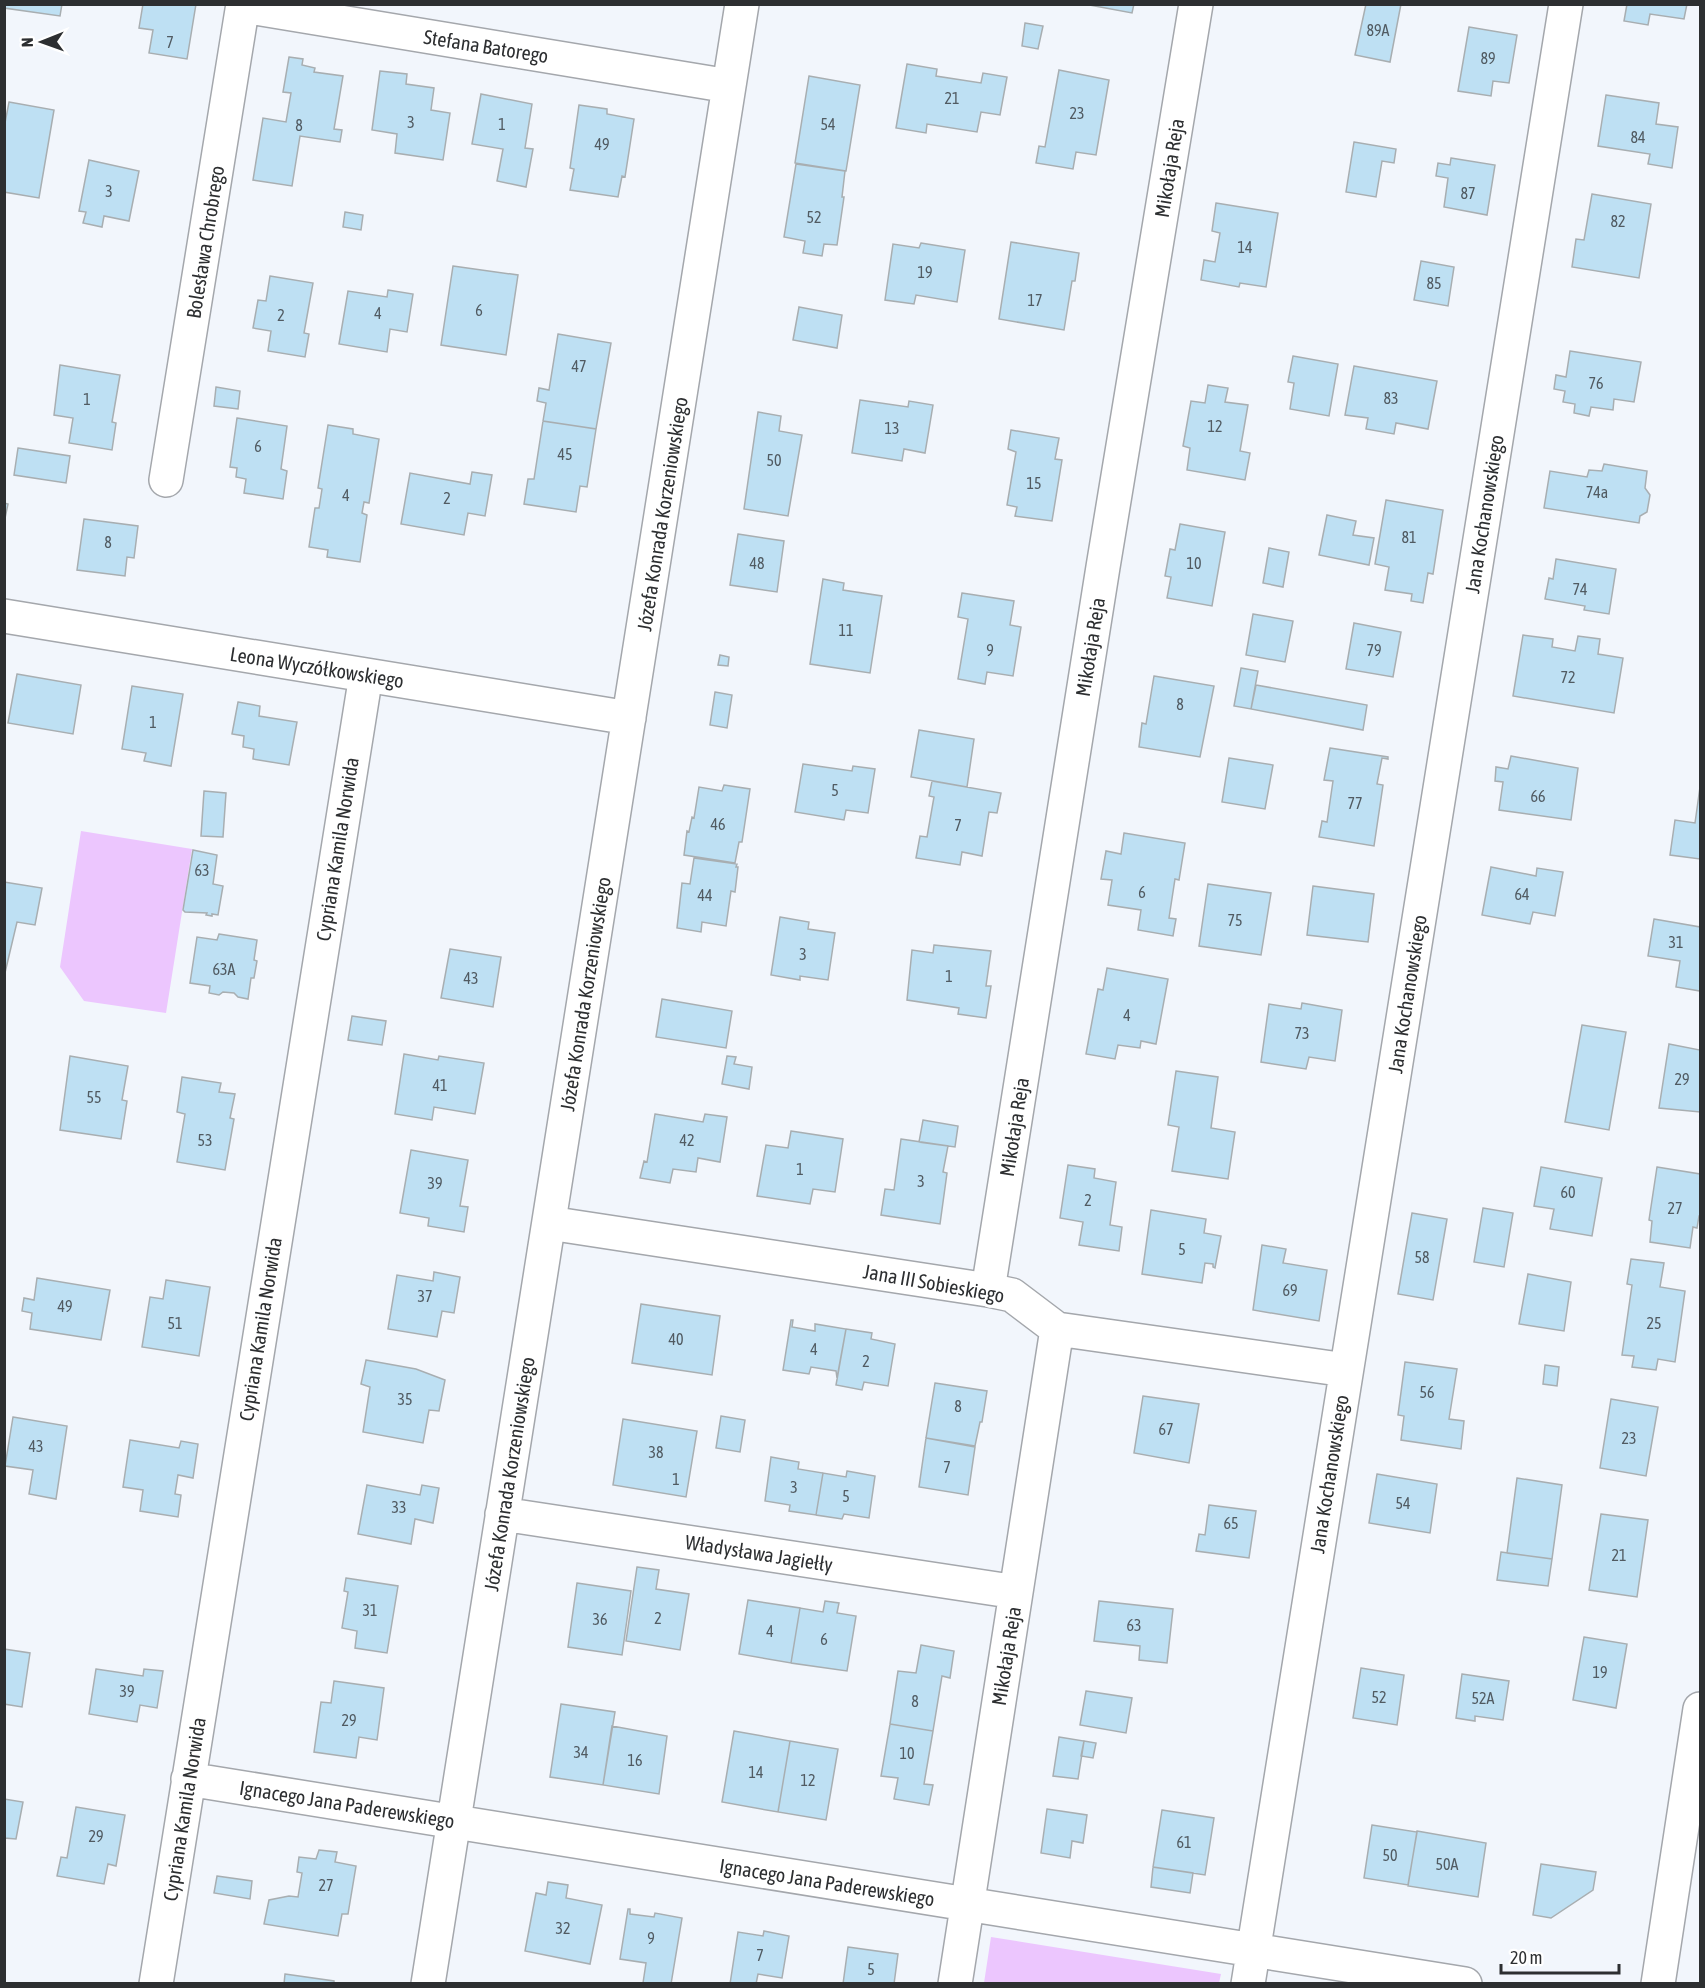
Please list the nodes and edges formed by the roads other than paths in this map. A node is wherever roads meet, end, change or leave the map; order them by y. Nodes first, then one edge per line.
1 (742, 4) edge
2 (1196, 4) edge
3 (1566, 4) edge
4 (243, 5) edge
5 (729, 86) junction
6 (166, 480) dead end
7 (4, 616) edge
8 (366, 675) junction
9 (629, 718) junction
10 (549, 1223) junction
11 (988, 1290) junction
12 (1057, 1329) junction
13 (1346, 1370) junction
14 (502, 1514) junction
15 (1016, 1592) junction
16 (1701, 1709) edge
17 (188, 1779) junction
18 (453, 1821) junction
19 (967, 1904) junction
20 (1253, 1950) junction
21 (156, 1983) edge
22 (428, 1983) edge
23 (955, 1983) edge
24 (1248, 1983) edge
25 (1465, 1983) edge
26 (1658, 1983) edge

1 - 5 street, Józefa Konrada Korzeniowskiego
2 - 11 street, Mikołaja Reja
3 - 13 street, Jana Kochanowskiego
4 - 5 street, Stefana Batorego
4 - 6 street, Bolesława Chrobrego
5 - 9 street, Józefa Konrada Korzeniowskiego
7 - 8 street, Leona Wyczółkowskiego
8 - 9 street, Leona Wyczółkowskiego
8 - 17 street, Cypriana Kamila Norwida
9 - 10 street, Józefa Konrada Korzeniowskiego
10 - 11 street, Jana III Sobieskiego
10 - 14 street, Józefa Konrada Korzeniowskiego
11 - 12 street, Jana III Sobieskiego
12 - 13 street, Jana III Sobieskiego
12 - 15 street, Mikołaja Reja
13 - 20 street, Jana Kochanowskiego
14 - 15 street, Władysława Jagiełły
14 - 18 street, Józefa Konrada Korzeniowskiego
15 - 19 street, Mikołaja Reja
16 - 26 street
17 - 18 street, Ignacego Jana Paderewskiego
17 - 21 street, Cypriana Kamila Norwida
18 - 19 street, Ignacego Jana Paderewskiego
18 - 22 street, Józefa Konrada Korzeniowskiego
19 - 20 street, Ignacego Jana Paderewskiego
19 - 23 street, Mikołaja Reja
20 - 24 street, Jana Kochanowskiego
20 - 25 street, Ignacego Jana Paderewskiego

